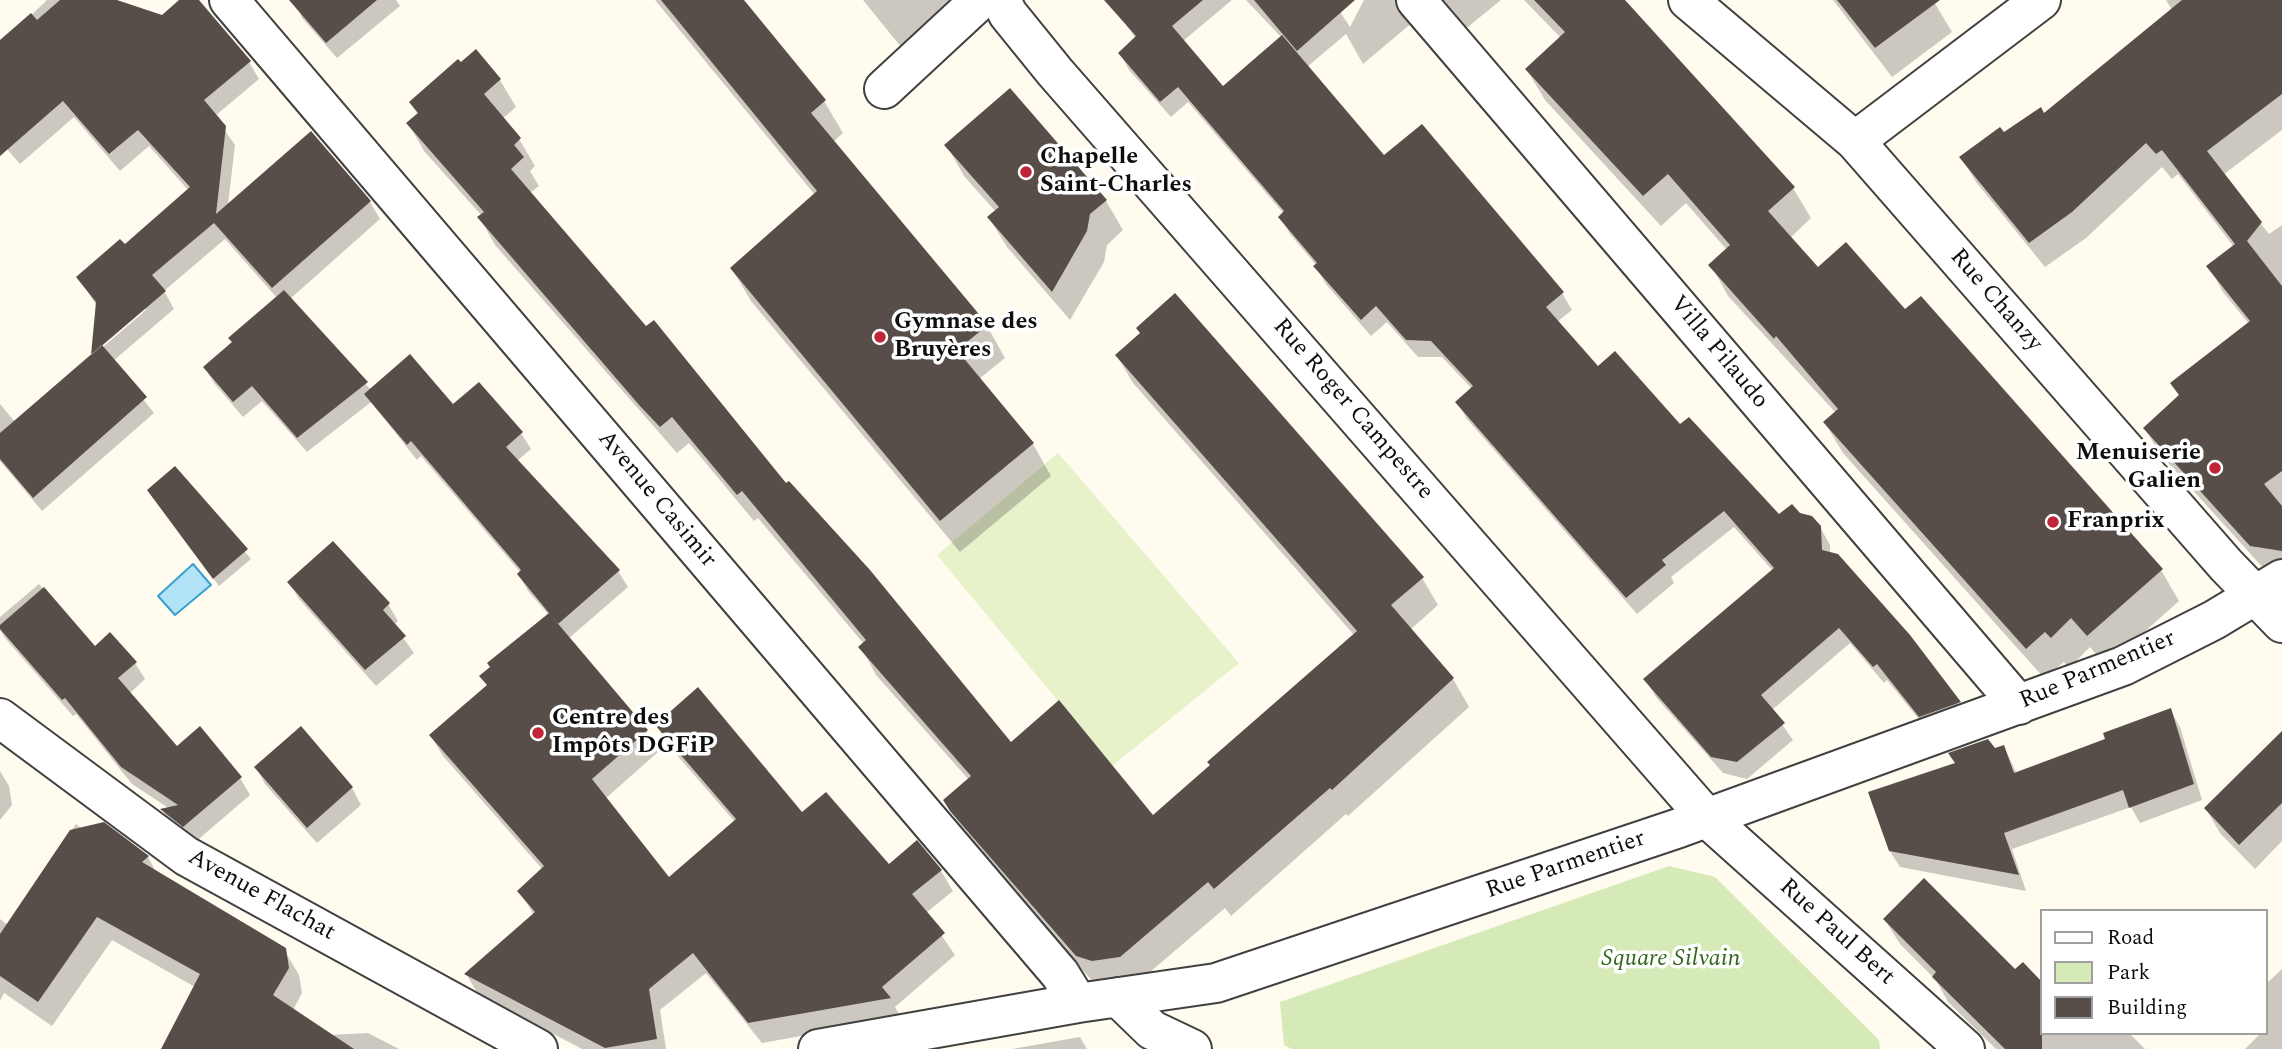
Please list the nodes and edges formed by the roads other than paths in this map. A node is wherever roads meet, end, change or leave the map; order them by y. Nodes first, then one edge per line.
1 (229, 0) edge
2 (1416, 0) edge
3 (1688, 0) edge
4 (2041, 0) edge
5 (1003, 4) edge
6 (884, 89) dead end
7 (1855, 141) junction
8 (2269, 587) edge
9 (2282, 623) edge
10 (2019, 705) junction
11 (0, 718) edge
12 (1707, 818) junction
13 (1118, 997) junction
14 (1078, 1003) junction
15 (538, 1049) edge
16 (818, 1049) edge
17 (1192, 1049) edge
18 (1965, 1049) edge

1 - 14 street, Avenue Casimir
2 - 10 street, Villa Pilaudo
3 - 7 street, Rue Chanzy
4 - 7 street
5 - 6 street
5 - 12 street, Rue Roger Campestre
7 - 8 street, Rue Chanzy
8 - 9 street, Rue Chanzy
8 - 10 street, Rue Parmentier
10 - 12 street, Rue Parmentier
11 - 15 street, Avenue Flachat
12 - 13 street, Rue Parmentier
12 - 18 street, Rue Paul Bert
13 - 14 street, Rue Parmentier
13 - 17 street
14 - 16 street, Rue Parmentier

